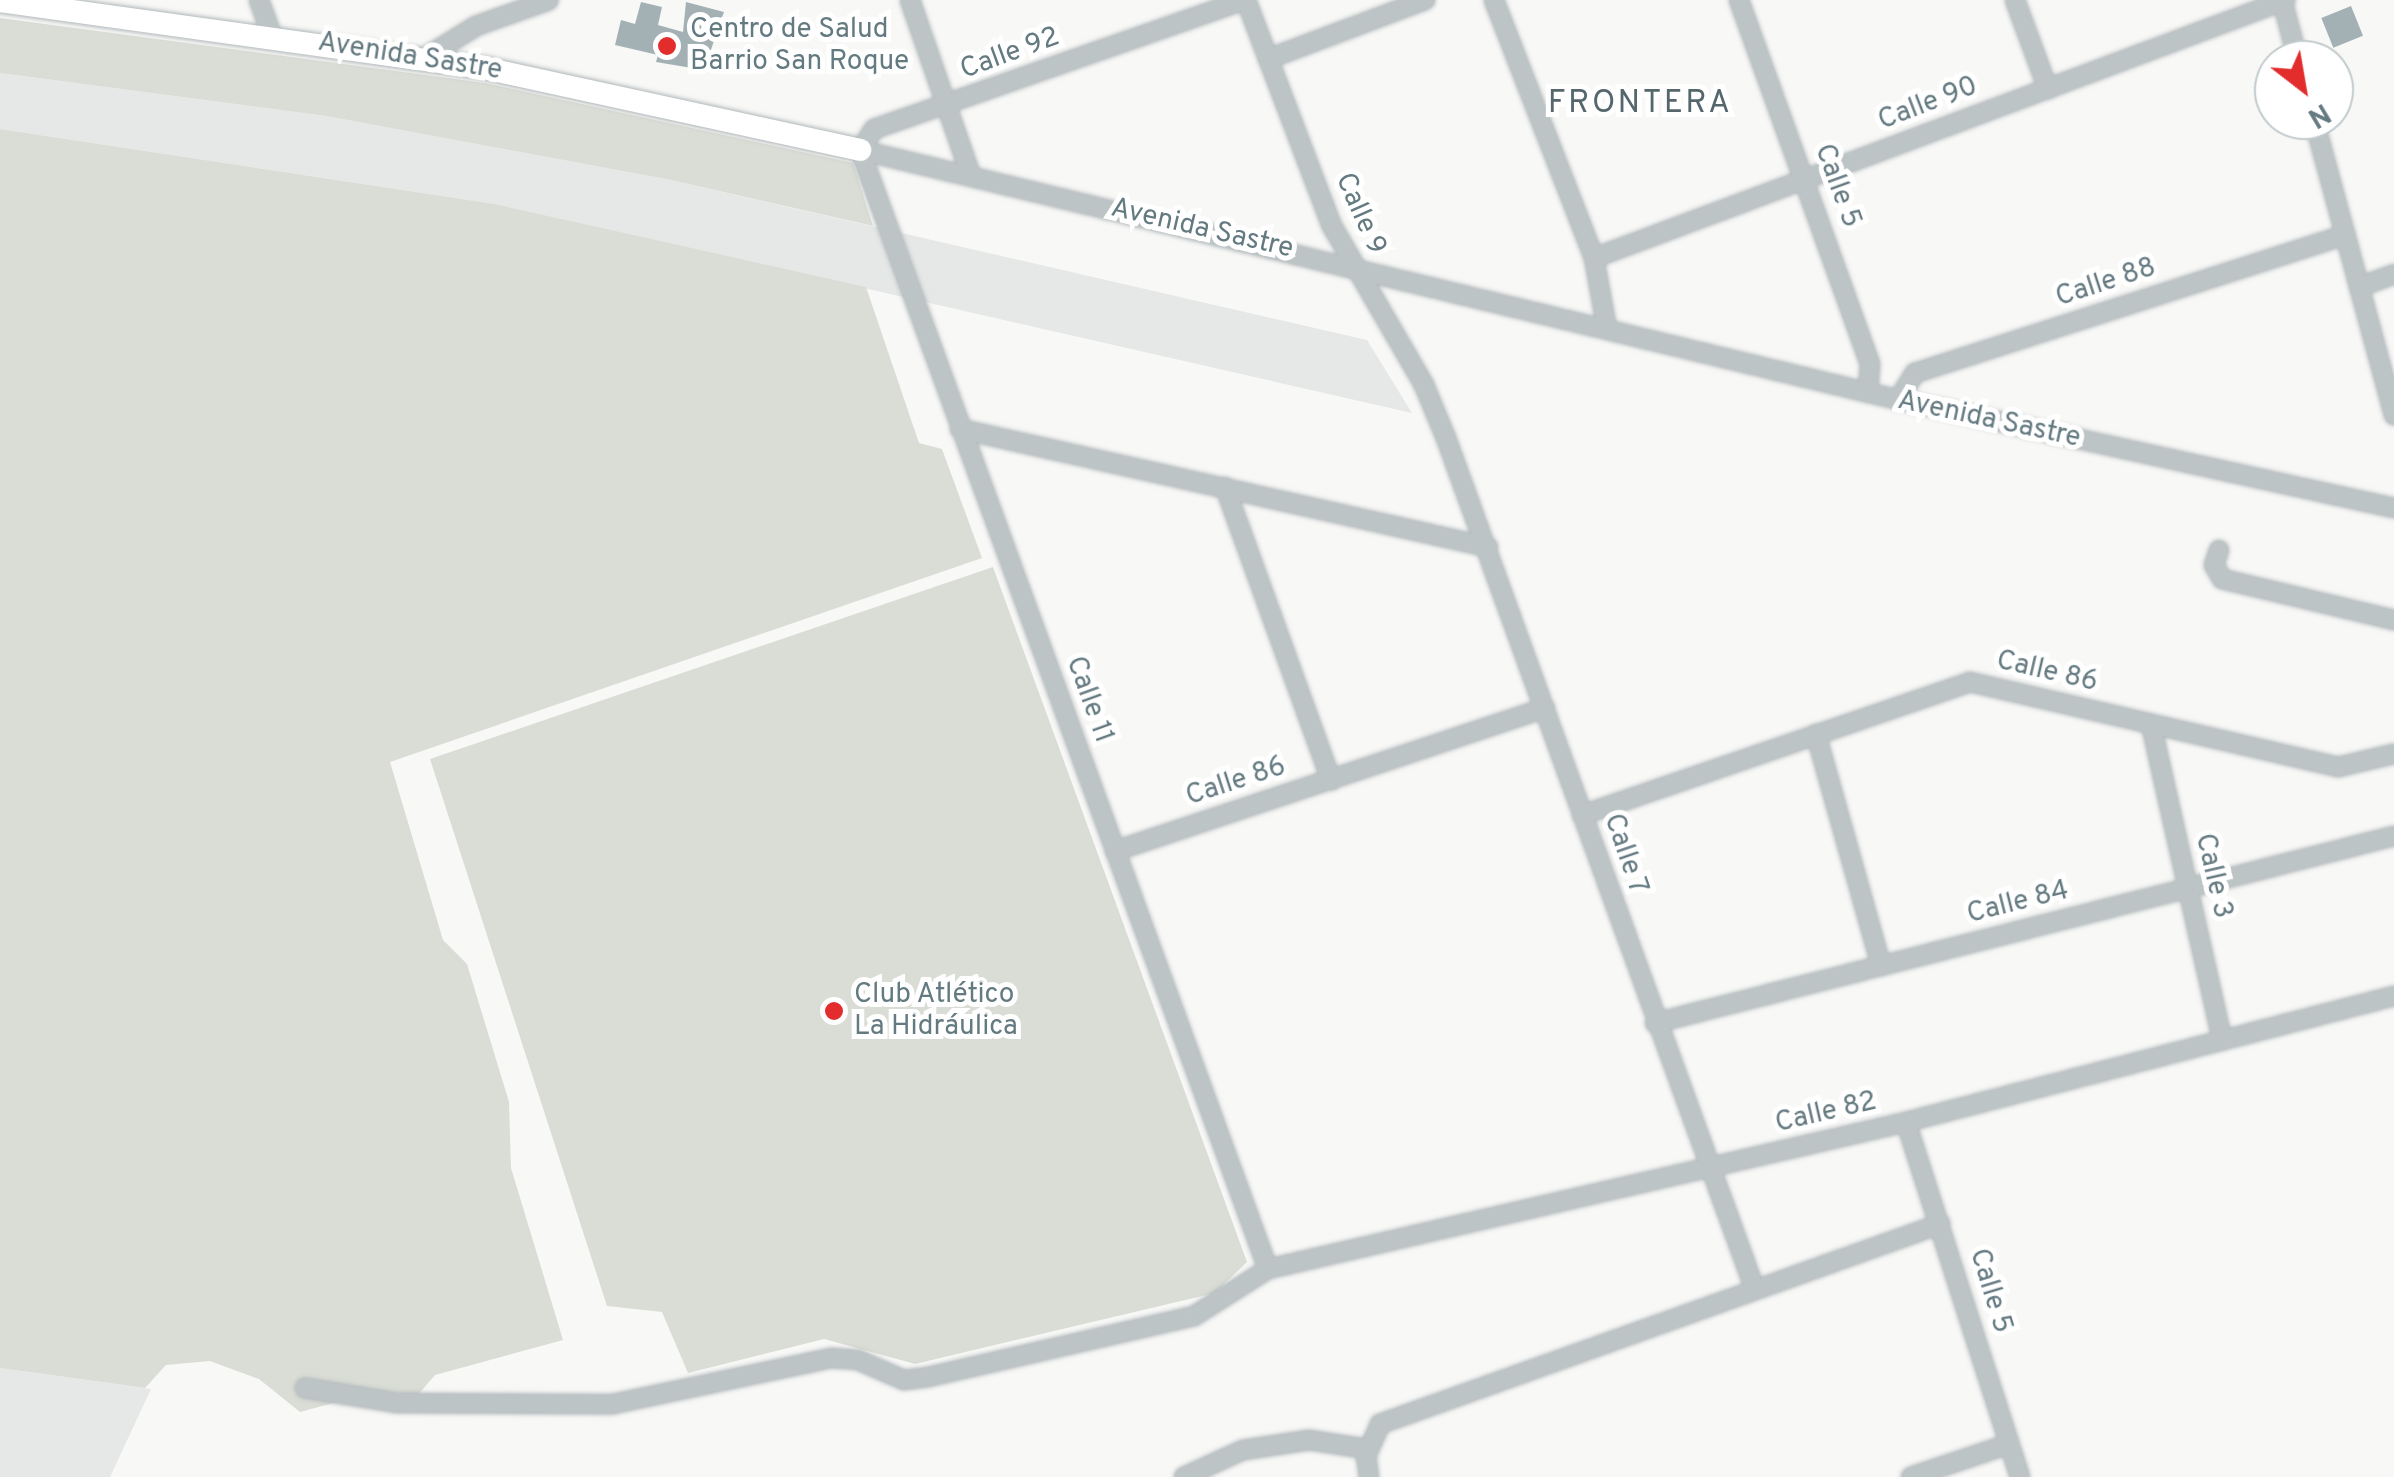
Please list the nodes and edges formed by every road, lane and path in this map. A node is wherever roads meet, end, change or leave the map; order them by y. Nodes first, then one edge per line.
1 (0, 0) edge
2 (259, 0) edge
3 (549, 0) edge
4 (910, 0) edge
5 (1245, 0) edge
6 (1425, 0) edge
7 (1494, 0) edge
8 (1739, 0) edge
9 (2015, 0) edge
10 (2283, 0) edge
11 (272, 35) junction
12 (2293, 40) edge
13 (1268, 58) junction
14 (423, 59) junction
15 (2048, 89) junction
16 (948, 105) junction
17 (2319, 140) edge
18 (860, 150) junction
19 (971, 176) junction
20 (1806, 180) junction
21 (2345, 235) junction
22 (1594, 258) junction
23 (1349, 263) junction
24 (2394, 274) edge
25 (2359, 286) junction
26 (1607, 329) junction
27 (1868, 393) junction
28 (1898, 400) junction
29 (2394, 415) edge
30 (960, 429) junction
31 (1446, 438) joint
32 (1225, 487) junction
33 (2394, 508) edge
34 (1488, 547) junction
35 (2218, 550) dead end
36 (2394, 620) edge
37 (1545, 708) junction
38 (2152, 724) junction
39 (1816, 734) junction
40 (2394, 754) edge
41 (1330, 780) junction
42 (1582, 814) junction
43 (2394, 836) edge
44 (1115, 850) junction
45 (2188, 889) junction
46 (1881, 966) junction
47 (2394, 996) edge
48 (1655, 1023) junction
49 (2222, 1040) junction
50 (1906, 1122) junction
51 (1709, 1169) junction
52 (1940, 1224) junction
53 (1268, 1270) junction
54 (1754, 1287) junction
55 (304, 1388) dead end
56 (2009, 1444) junction
57 (1368, 1449) junction
58 (1368, 1474) edge
59 (1184, 1477) edge
60 (1911, 1477) edge
61 (2020, 1477) edge

1 - 11 main road, Avenida Sastre
2 - 11 street
3 - 14 street
4 - 16 street
5 - 13 street, Calle 9
5 - 16 street, Calle 92
6 - 13 street
7 - 22 street
8 - 20 street, Calle 5
9 - 15 street
10 - 12 street
10 - 15 street, Calle 90
11 - 14 main road, Avenida Sastre
13 - 23 street, Calle 9
14 - 18 main road, Avenida Sastre
15 - 20 street, Calle 90
16 - 18 street, Calle 92
16 - 19 street
17 - 21 street
18 - 19 street, Avenida Sastre
18 - 30 street, Calle 11
19 - 23 street, Avenida Sastre
20 - 22 street, Calle 90
20 - 27 street, Calle 5
21 - 25 street
21 - 28 street, Calle 88
22 - 26 street
23 - 26 street, Avenida Sastre
23 - 31 street, Calle 9
24 - 25 street
25 - 29 street
26 - 27 street, Avenida Sastre
27 - 28 street, Avenida Sastre
28 - 33 street, Avenida Sastre
30 - 32 street
30 - 44 street, Calle 11
31 - 34 street, Calle 7
32 - 34 street
32 - 41 street
34 - 37 street, Calle 7
35 - 36 street
37 - 41 street, Calle 86
37 - 42 street, Calle 7
38 - 39 street, Calle 86
38 - 40 street, Calle 86
38 - 45 street, Calle 3
39 - 42 street, Calle 86
39 - 46 street
41 - 44 street, Calle 86
42 - 48 street, Calle 7
43 - 45 street, Calle 84
44 - 53 street, Calle 11
45 - 46 street, Calle 84
45 - 49 street, Calle 3
46 - 48 street, Calle 84
47 - 49 street, Calle 82
48 - 51 street, Calle 7
49 - 50 street, Calle 82
50 - 51 street, Calle 82
50 - 52 street, Calle 5
51 - 53 street, Calle 82
51 - 54 street, Calle 7
52 - 54 street
52 - 56 street, Calle 5
53 - 55 street, Calle 82
54 - 57 street
56 - 60 street
56 - 61 street, Calle 5
57 - 58 street
57 - 59 street

